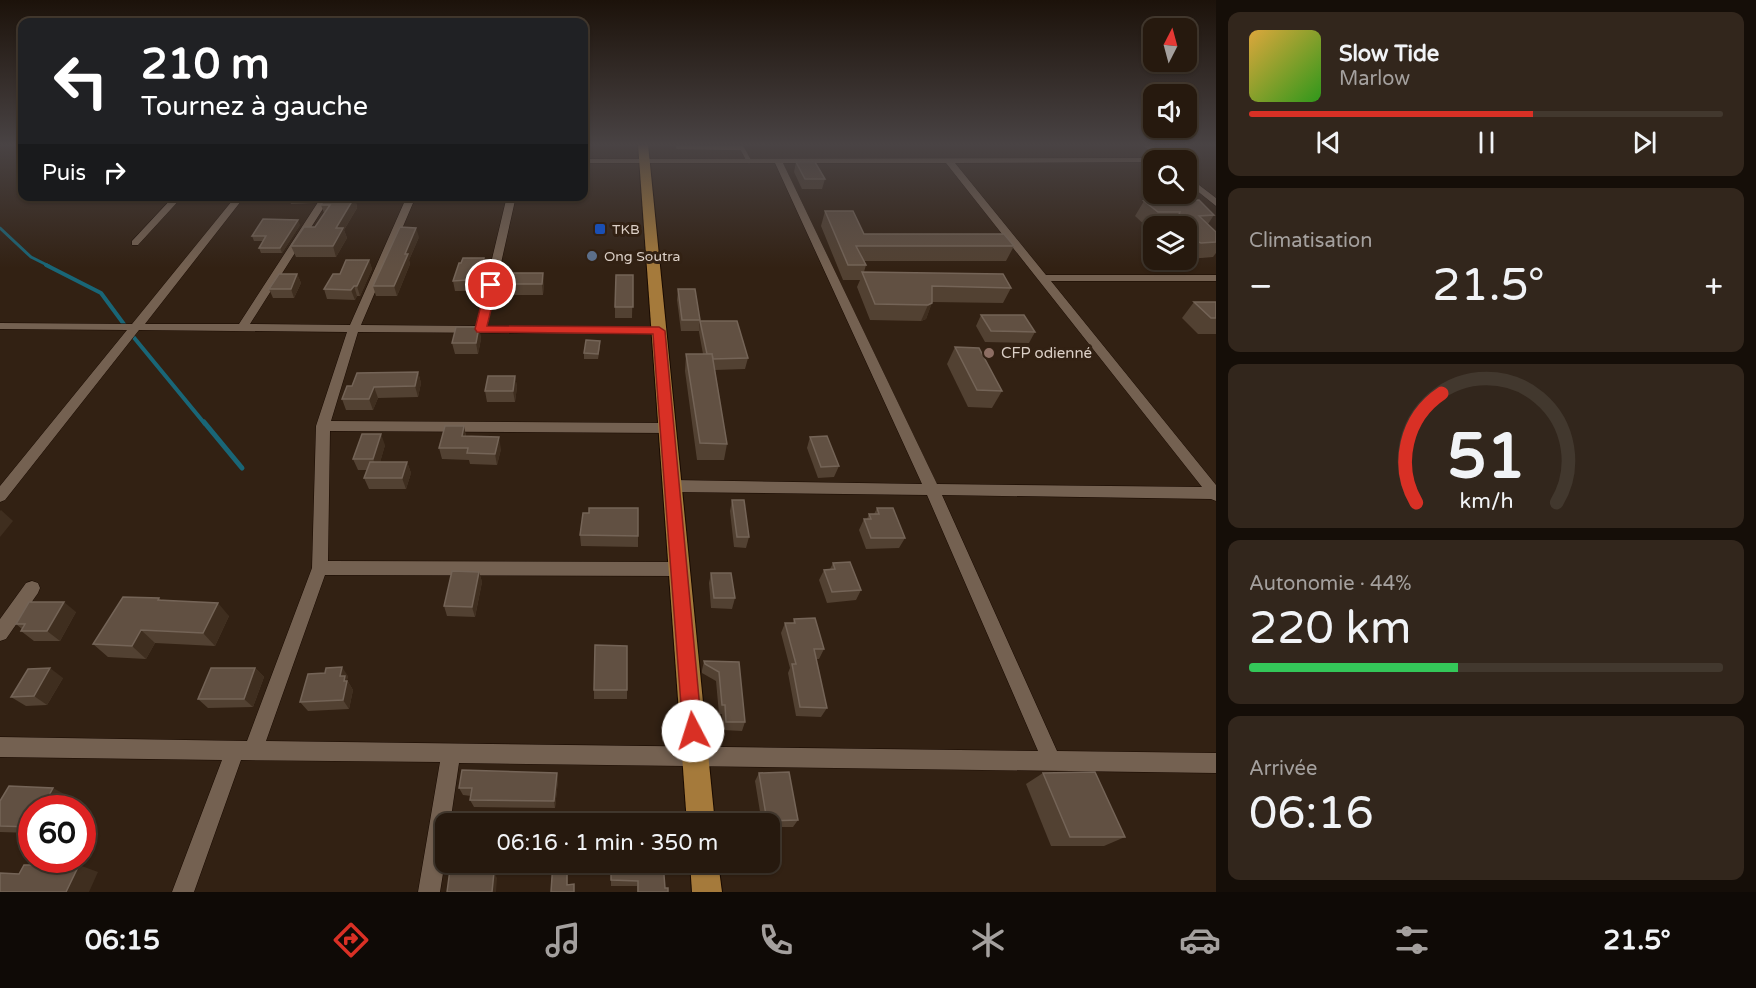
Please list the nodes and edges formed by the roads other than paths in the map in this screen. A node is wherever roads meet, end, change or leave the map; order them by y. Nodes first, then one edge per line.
1 (647, 186) edge
2 (790, 186) edge
3 (969, 186) edge
4 (1197, 187) edge
5 (174, 201) edge
6 (237, 201) edge
7 (324, 201) edge
8 (410, 201) edge
9 (511, 201) edge
10 (1216, 203) edge
11 (135, 243) dead end
12 (1042, 278) junction
13 (1216, 278) edge
14 (0, 326) edge
15 (136, 327) junction
16 (242, 328) junction
17 (354, 328) junction
18 (481, 329) junction
19 (659, 331) junction
20 (323, 426) junction
21 (667, 428) junction
22 (672, 486) junction
23 (932, 489) junction
24 (1215, 494) edge
25 (0, 496) edge
26 (320, 568) junction
27 (679, 568) junction
28 (32, 588) dead end
29 (0, 633) edge
30 (0, 747) edge
31 (244, 750) junction
32 (451, 752) junction
33 (695, 755) junction
34 (1051, 759) junction
35 (1216, 762) edge
36 (700, 813) edge
37 (705, 873) edge
38 (183, 892) edge
39 (429, 892) edge
40 (706, 892) edge

1 - 19 main road
2 - 23 street
3 - 12 street
4 - 10 street
5 - 11 street
6 - 15 street
7 - 16 street
8 - 17 street
9 - 18 street
12 - 13 street
12 - 24 street
14 - 15 street
15 - 16 street
15 - 25 street
16 - 17 street
17 - 18 street
17 - 20 street
18 - 19 street
19 - 21 main road
20 - 21 street
20 - 26 street
21 - 22 main road
22 - 23 street
22 - 27 main road
23 - 24 street
23 - 34 street
26 - 27 street
26 - 31 street
27 - 33 main road
28 - 29 street
30 - 31 street
31 - 32 street
31 - 38 street
32 - 33 street
32 - 39 street
33 - 34 street
33 - 36 main road
34 - 35 street
37 - 40 main road

